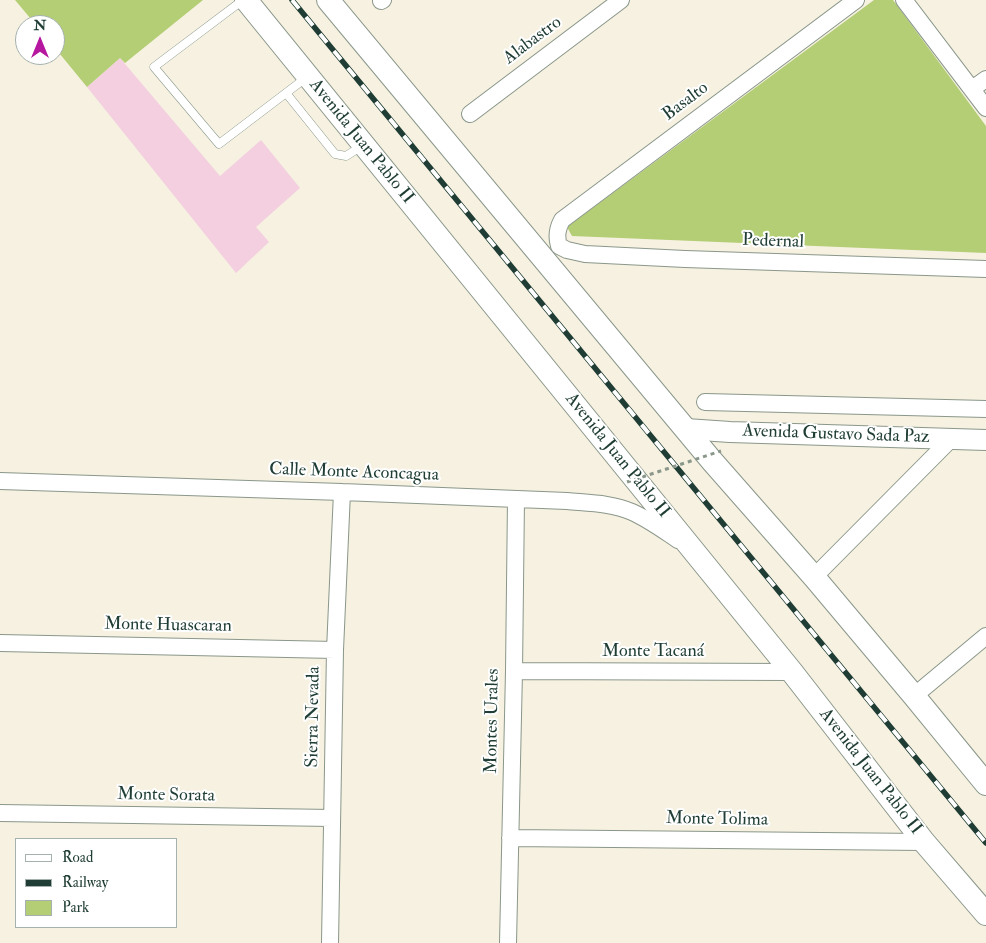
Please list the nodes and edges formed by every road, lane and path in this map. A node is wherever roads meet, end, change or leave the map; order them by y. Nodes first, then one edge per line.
1 (244, 0) edge
2 (328, 0) edge
3 (620, 0) edge
4 (856, 0) edge
5 (904, 0) edge
6 (308, 77) junction
7 (986, 79) edge
8 (972, 89) junction
9 (286, 93) junction
10 (986, 108) edge
11 (470, 114) dead end
12 (364, 145) junction
13 (559, 246) joint
14 (986, 269) edge
15 (705, 402) dead end
16 (986, 409) edge
17 (686, 429) junction
18 (951, 439) junction
19 (986, 440) edge
20 (721, 451) dead end
21 (0, 481) edge
22 (627, 482) dead end
23 (342, 492) junction
24 (516, 500) junction
25 (695, 551) junction
26 (814, 577) junction
27 (986, 636) edge
28 (0, 643) edge
29 (335, 650) junction
30 (514, 671) junction
31 (792, 672) junction
32 (914, 696) junction
33 (986, 784) edge
34 (0, 813) edge
35 (332, 818) junction
36 (510, 838) junction
37 (924, 842) junction
38 (986, 914) edge
39 (330, 943) edge
40 (508, 943) edge

1 - 6 main road, Avenida Juan Pablo II
1 - 9 lane
2 - 17 main road
3 - 11 street, Alabastro
4 - 13 street, Basalto
5 - 8 street
6 - 9 lane
6 - 12 main road, Avenida Juan Pablo II
7 - 8 street
8 - 10 street
9 - 12 lane
12 - 25 main road, Avenida Juan Pablo II
13 - 14 street, Pedernal
15 - 16 street, Avenida Gustavo Sada Paz
17 - 18 street, Avenida Gustavo Sada Paz
17 - 26 main road
18 - 19 street, Avenida Gustavo Sada Paz
18 - 26 street
20 - 22 path, bridge
21 - 23 street, Calle Monte Aconcagua
23 - 24 street, Calle Monte Aconcagua
23 - 29 street, Sierra Nevada
24 - 25 street, Calle Monte Aconcagua
24 - 30 street, Montes Urales
25 - 31 main road, Avenida Juan Pablo II
26 - 32 main road
27 - 32 street
28 - 29 street, Monte Huascaran
29 - 35 street, Sierra Nevada
30 - 31 street, Monte Tacaná
30 - 36 street, Montes Urales
31 - 37 main road, Avenida Juan Pablo II
32 - 33 main road
34 - 35 street, Monte Sorata
35 - 39 street, Sierra Nevada
36 - 37 street, Monte Tolima
36 - 40 street, Montes Urales
37 - 38 main road, Avenida Juan Pablo II

